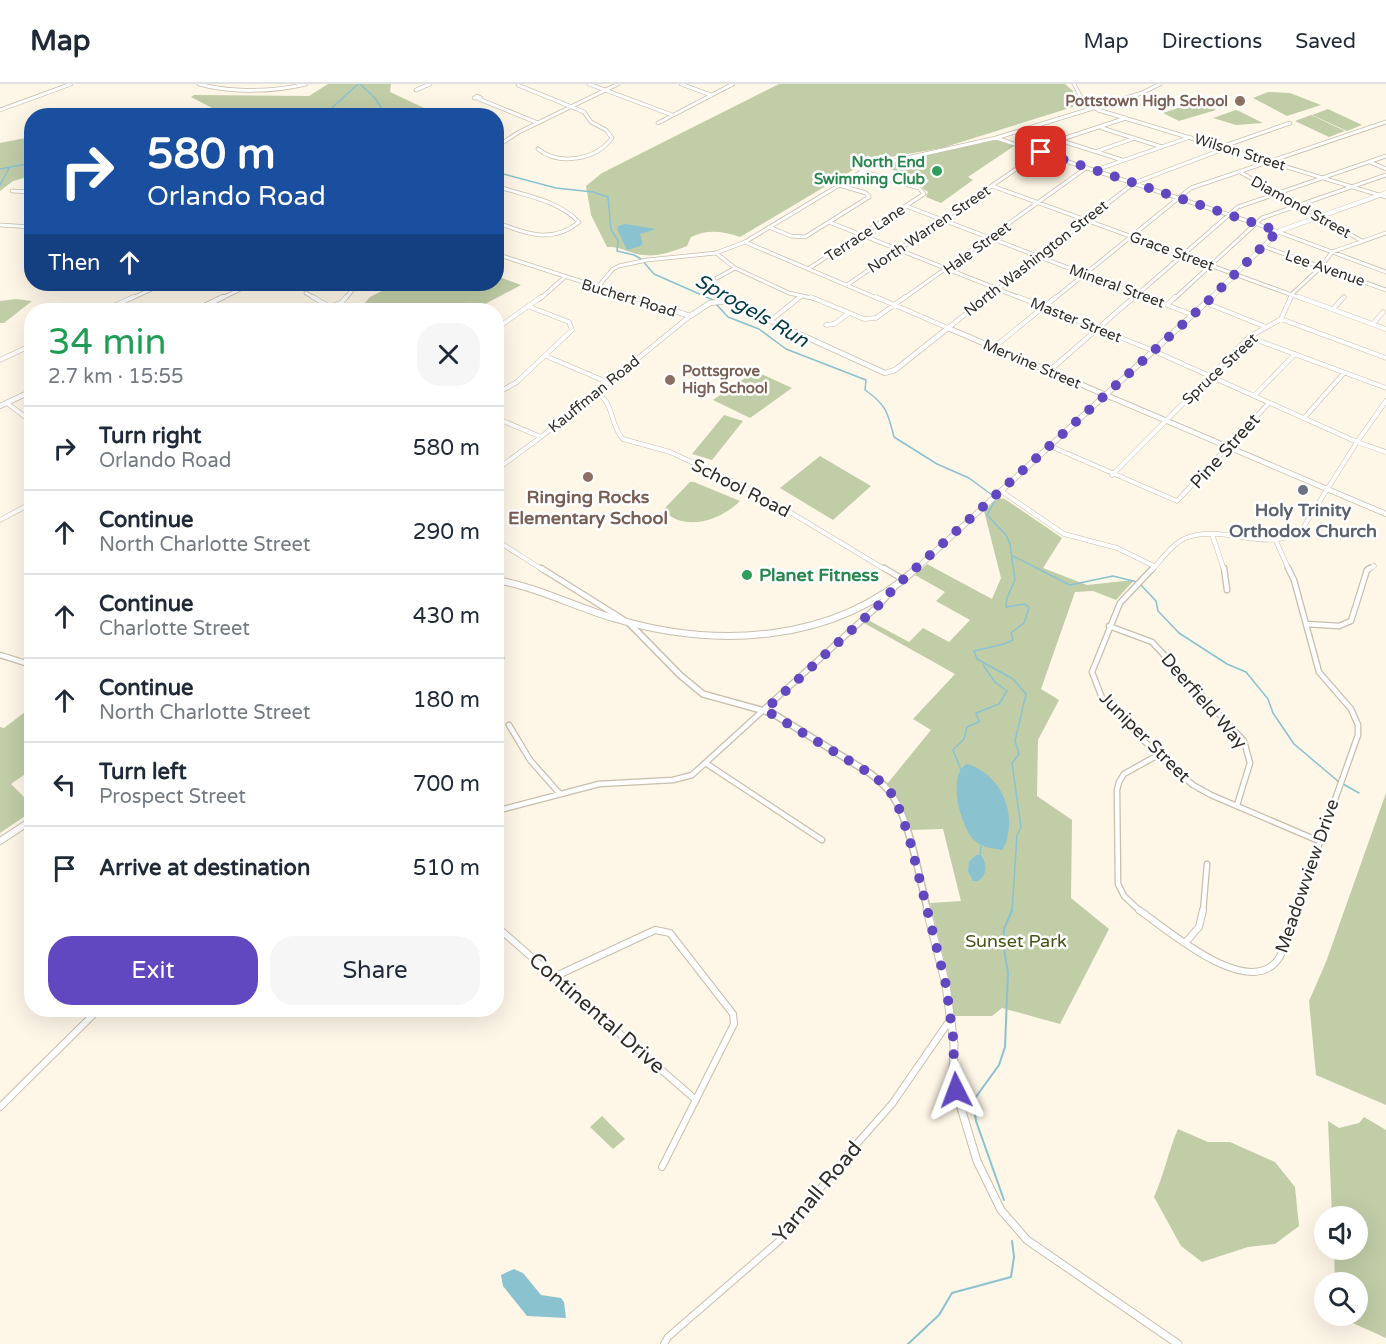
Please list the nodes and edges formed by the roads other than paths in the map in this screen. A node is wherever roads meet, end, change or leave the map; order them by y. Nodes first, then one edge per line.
1 (71, 84) edge
2 (199, 84) edge
3 (306, 84) edge
4 (427, 84) edge
5 (518, 84) edge
6 (589, 84) edge
7 (618, 84) edge
8 (681, 84) edge
9 (693, 84) edge
10 (733, 84) edge
11 (1080, 84) edge
12 (1160, 84) edge
13 (513, 85) edge
14 (1074, 85) edge
15 (688, 86) junction
16 (416, 90) dead end
17 (605, 90) junction
18 (711, 95) junction
19 (479, 99) dead end
20 (572, 106) junction
21 (501, 108) edge
22 (1094, 108) junction
23 (504, 109) edge
24 (0, 110) edge
25 (672, 115) junction
26 (1126, 118) junction
27 (1386, 122) edge
28 (538, 123) junction
29 (658, 123) dead end
30 (1290, 123) dead end
31 (1100, 127) junction
32 (1190, 137) junction
33 (996, 138) junction
34 (1135, 138) junction
35 (1059, 140) junction
36 (504, 142) edge
37 (1162, 147) junction
38 (1223, 147) junction
39 (538, 149) dead end
40 (1032, 149) junction
41 (1041, 152) junction
42 (1096, 152) junction
43 (1386, 156) edge
44 (1122, 160) junction
45 (1272, 162) junction
46 (1370, 162) junction
47 (1086, 168) junction
48 (1386, 170) edge
49 (861, 171) junction
50 (1095, 171) junction
51 (1240, 172) junction
52 (1386, 175) edge
53 (1327, 178) junction
54 (1134, 183) junction
55 (839, 184) junction
56 (992, 186) junction
57 (1355, 187) junction
58 (504, 188) edge
59 (12, 191) dead end
60 (24, 192) edge
61 (1278, 194) junction
62 (1384, 195) edge
63 (1179, 197) junction
64 (1038, 203) junction
65 (1297, 205) junction
66 (906, 206) junction
67 (1229, 214) junction
68 (1318, 216) junction
69 (942, 220) junction
70 (1085, 220) junction
71 (830, 222) junction
72 (504, 224) edge
73 (1257, 224) junction
74 (0, 225) edge
75 (24, 226) edge
76 (769, 227) junction
77 (1278, 231) junction
78 (861, 235) junction
79 (1386, 235) edge
80 (1131, 236) junction
81 (990, 238) junction
82 (1362, 241) junction
83 (745, 242) junction
84 (1265, 247) junction
85 (900, 250) junction
86 (1332, 252) junction
87 (716, 253) junction
88 (1182, 255) junction
89 (1039, 256) junction
90 (504, 257) edge
91 (1209, 265) junction
92 (1321, 267) junction
93 (735, 268) junction
94 (948, 268) junction
95 (807, 269) junction
96 (1386, 272) edge
97 (1083, 274) junction
98 (1235, 274) junction
99 (565, 278) junction
100 (717, 278) dead end
101 (847, 285) junction
102 (597, 288) junction
103 (998, 288) junction
104 (1386, 290) edge
105 (147, 291) edge
106 (236, 291) edge
107 (352, 291) edge
108 (306, 293) dead end
109 (1137, 294) junction
110 (1292, 294) junction
111 (800, 297) junction
112 (1344, 297) dead end
113 (121, 303) edge
114 (211, 303) edge
115 (323, 303) edge
116 (337, 303) edge
117 (1206, 303) junction
118 (1167, 304) junction
119 (895, 306) junction
120 (1043, 306) junction
121 (530, 307) junction
122 (1333, 309) junction
123 (1383, 312) dead end
124 (848, 314) junction
125 (1193, 315) junction
126 (690, 316) junction
127 (1281, 320) junction
128 (771, 321) junction
129 (504, 324) edge
130 (1373, 324) junction
131 (826, 325) dead end
132 (1266, 327) junction
133 (948, 328) junction
134 (1098, 329) junction
135 (1386, 329) edge
136 (1249, 337) junction
137 (994, 347) junction
138 (24, 349) edge
139 (1154, 351) junction
140 (1295, 354) junction
141 (546, 356) junction
142 (1386, 358) edge
143 (0, 360) edge
144 (1049, 371) junction
145 (891, 372) joint
146 (1344, 373) junction
147 (1209, 375) junction
148 (607, 382) junction
149 (1386, 388) edge
150 (504, 389) edge
151 (596, 392) junction
152 (24, 395) edge
153 (1106, 395) junction
154 (1254, 396) junction
155 (1386, 401) edge
156 (7, 403) junction
157 (1269, 403) junction
158 (0, 406) edge
159 (24, 416) edge
160 (1304, 418) junction
161 (504, 421) edge
162 (1166, 421) junction
163 (541, 437) junction
164 (1357, 442) junction
165 (1050, 446) junction
166 (1229, 447) junction
167 (1386, 452) edge
168 (504, 464) edge
169 (1112, 475) junction
170 (1327, 489) junction
171 (999, 493) junction
172 (24, 507) edge
173 (1386, 514) edge
174 (0, 520) edge
175 (1212, 534) junction
176 (1276, 541) junction
177 (504, 545) edge
178 (1154, 566) junction
179 (1374, 566) dead end
180 (904, 580) junction
181 (504, 582) edge
182 (894, 588) junction
183 (1227, 590) dead end
184 (629, 623) junction
185 (1306, 624) junction
186 (1109, 626) junction
187 (0, 656) edge
188 (24, 662) edge
189 (765, 710) junction
190 (509, 724) dead end
191 (1158, 755) junction
192 (707, 764) junction
193 (560, 794) junction
194 (1237, 805) junction
195 (504, 809) edge
196 (24, 826) edge
197 (822, 840) dead end
198 (1319, 841) junction
199 (0, 842) edge
200 (1208, 864) dead end
201 (504, 933) edge
202 (1186, 942) junction
203 (556, 976) junction
204 (91, 1017) edge
205 (950, 1020) junction
206 (696, 1100) junction
207 (0, 1107) edge
208 (662, 1167) dead end
209 (664, 1344) edge
210 (1178, 1344) edge

1 - 24 street
2 - 3 street
4 - 16 street
5 - 13 street
5 - 20 street
6 - 17 street
7 - 17 street
8 - 15 street
9 - 15 street
10 - 18 street
11 - 14 street
12 - 22 street
14 - 22 street
15 - 18 street
17 - 20 street
17 - 25 street
18 - 25 street
19 - 21 street
20 - 28 street
20 - 39 street
22 - 26 street, Wilson Street
22 - 33 street
23 - 28 street
25 - 29 street
26 - 31 street
26 - 32 street, Wilson Street
27 - 45 street
28 - 36 street
30 - 38 street, North Washington Street
31 - 34 street
31 - 35 street
32 - 37 street
32 - 38 street, Wilson Street
33 - 40 street
33 - 49 street
34 - 37 street
34 - 42 street
35 - 40 street
35 - 42 street
37 - 44 street
38 - 45 street, Wilson Street
38 - 54 street, North Washington Street
40 - 41 street
41 - 47 street
41 - 56 street, North Warren Street
42 - 44 street
43 - 46 street
44 - 50 street
45 - 51 street
45 - 53 street, Wilson Street
46 - 48 street
46 - 53 street
47 - 50 street
47 - 64 street, Hale Street
49 - 55 street
49 - 66 street, Terrace Lane
50 - 54 street
51 - 61 street, Diamond Street
51 - 63 street
52 - 57 street
53 - 57 street, Wilson Street
53 - 61 street
54 - 63 street
54 - 70 street, North Washington Street
55 - 71 street
55 - 76 street
56 - 64 street, Grace Street
56 - 69 street, North Warren Street
57 - 62 street, Wilson Street
57 - 65 street
58 - 72 street
59 - 60 street
61 - 65 street, Diamond Street
61 - 67 street
62 - 68 main road
63 - 67 street
63 - 80 street
64 - 70 street, Grace Street
64 - 81 street, Hale Street
65 - 68 street, Diamond Street
65 - 73 street
66 - 69 street, Mineral Street
66 - 78 street, Terrace Lane
67 - 73 street
67 - 88 street
68 - 77 main road
68 - 82 street, Diamond Street
69 - 81 street, Mineral Street
69 - 85 street, North Warren Street
70 - 80 street, Grace Street
70 - 89 street, North Washington Street
71 - 76 street
71 - 78 street, Master Street
73 - 77 street
73 - 91 street
74 - 75 street
76 - 83 street
77 - 84 main road
77 - 86 street
78 - 85 street, Master Street
78 - 95 street, Terrace Lane
79 - 82 street
80 - 88 street, Grace Street
80 - 97 street
81 - 89 street, Mineral Street
81 - 94 street, Hale Street
82 - 86 street
83 - 87 street
83 - 95 street, Mervine Street
84 - 92 street, Lee Avenue
84 - 98 main road
85 - 94 street, Master Street
85 - 101 street, North Warren Street
86 - 92 street
86 - 96 street
87 - 93 street
87 - 102 street
88 - 91 street, Grace Street
88 - 109 street
89 - 97 street, Mineral Street
89 - 103 street, North Washington Street
90 - 99 street, Buchert Road
91 - 98 street, Grace Street
91 - 118 street
92 - 104 street, Lee Avenue
92 - 110 street
93 - 100 street
93 - 111 street
94 - 103 street, Master Street
94 - 119 street, Hale Street
95 - 101 street, Mervine Street
97 - 109 street, Mineral Street
97 - 120 street
98 - 110 street, Grace Street
98 - 117 main road
99 - 102 street, Buchert Road
99 - 121 street
101 - 119 street, Mervine Street
102 - 126 street, Buchert Road
103 - 120 street, Master Street
103 - 133 street, North Washington Street
105 - 113 street
106 - 114 street
107 - 116 street
108 - 115 street
109 - 118 street, Mineral Street
109 - 134 street
110 - 122 street, Grace Street
110 - 127 street
111 - 124 street
111 - 128 street
112 - 122 street
117 - 125 main road
117 - 132 street
118 - 125 street, Mineral Street
119 - 124 street, Hale Street
119 - 133 street, Mervine Street
120 - 134 street, Master Street
120 - 137 street
121 - 129 street
121 - 141 street
122 - 130 street, Grace Street
123 - 130 street
124 - 131 street
125 - 139 main road
126 - 128 street, Buchert Road
126 - 148 street, Kauffman Road
127 - 132 street, Spruce Street
127 - 142 street
128 - 145 street, Buchert Road
130 - 135 street, Grace Street
132 - 136 street, Spruce Street
133 - 137 street, Mervine Street
133 - 145 street, North Washington Street
134 - 139 street, Master Street
134 - 144 street
136 - 140 street
136 - 147 street, Spruce Street
137 - 144 street, Mervine Street
138 - 143 street
139 - 147 street, Master Street
139 - 153 main road
140 - 146 street
140 - 154 street, Pine Street
141 - 148 street
141 - 150 street
144 - 153 street, Mervine Street
146 - 149 street
146 - 160 street
147 - 154 street, Master Street
147 - 162 street, Spruce Street
148 - 151 street, Kauffman Road
151 - 163 street, Kauffman Road
151 - 180 street, School Road
152 - 156 street
153 - 162 street, Mervine Street
153 - 165 main road
154 - 157 street, Master Street
155 - 164 street
156 - 158 street
156 - 159 street
157 - 160 street, Master Street
157 - 166 street, Pine Street
160 - 164 street, Master Street
161 - 163 street
162 - 166 street, Mervine Street
162 - 169 street, Spruce Street
163 - 168 street, Kauffman Road
164 - 167 street, Master Street
164 - 170 street
165 - 169 street
165 - 171 main road
166 - 169 street, Pine Street
166 - 170 street, Mervine Street
170 - 173 street, Mervine Street
170 - 176 street
171 - 178 street
171 - 180 main road
172 - 174 street
175 - 176 street, Juniper Street
175 - 178 street, Juniper Street
175 - 183 street
176 - 185 street, Meadowview Drive
177 - 184 street
178 - 186 street, Juniper Street
179 - 185 street
180 - 182 main road
181 - 184 main road
182 - 184 main road
182 - 189 street
184 - 189 street
185 - 198 street, Meadowview Drive
186 - 191 street, Juniper Street
186 - 194 street, Deerfield Way
187 - 188 street
189 - 192 street
189 - 205 street
190 - 193 street
191 - 194 street, Juniper Street
191 - 202 street, Meadowview Drive
192 - 193 street
192 - 197 street
193 - 195 street
194 - 198 street, Juniper Street
196 - 199 main road
198 - 202 street, Meadowview Drive
200 - 202 street
201 - 203 street, Continental Drive
203 - 206 street, Continental Drive
203 - 206 street
204 - 207 street
205 - 209 street, Yarnall Road
205 - 210 street
206 - 208 street

